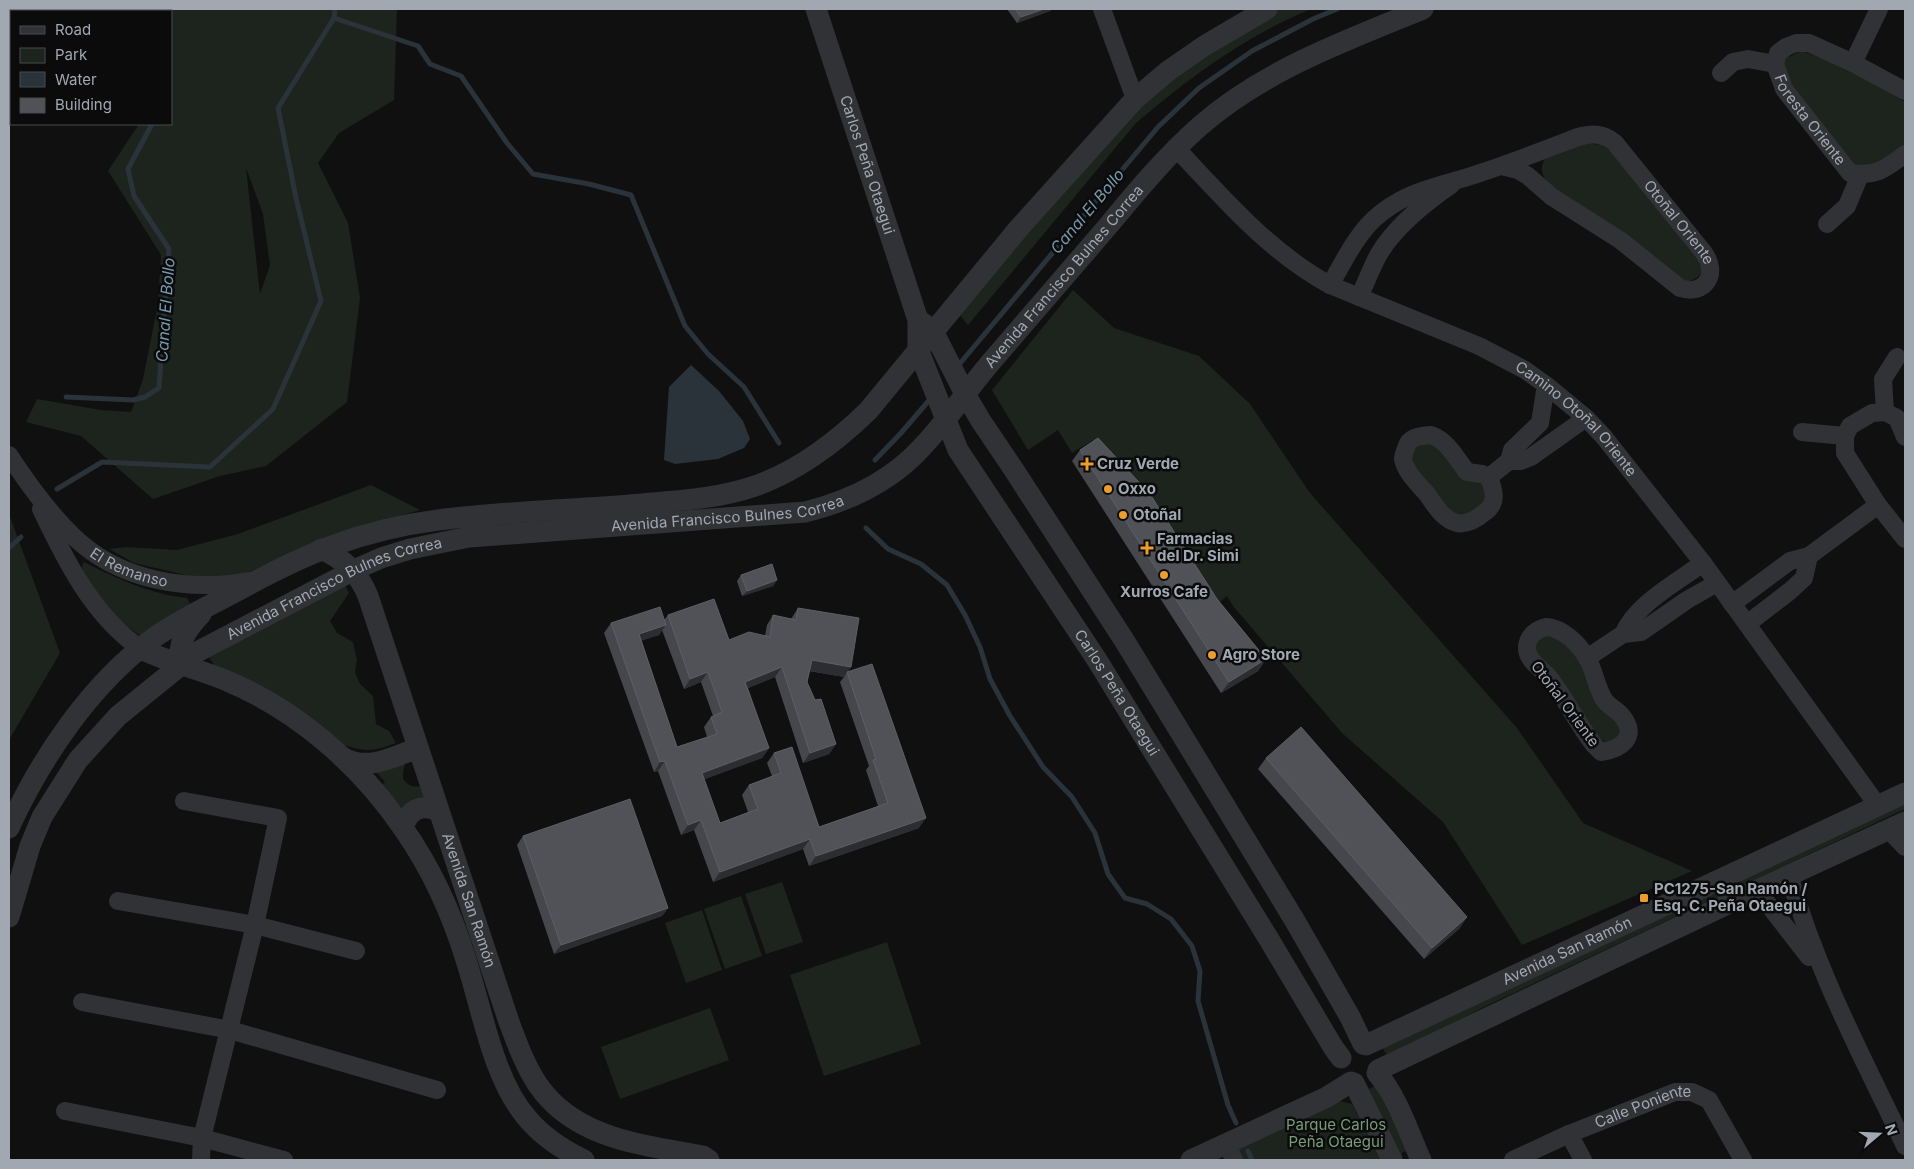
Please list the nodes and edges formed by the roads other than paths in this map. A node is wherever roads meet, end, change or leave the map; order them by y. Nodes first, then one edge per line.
1 (816, 9) edge
2 (1102, 9) edge
3 (1267, 9) edge
4 (1423, 9) edge
5 (1879, 9) edge
6 (1853, 63) junction
7 (1775, 64) junction
8 (1721, 73) dead end
9 (1905, 91) edge
10 (1135, 99) junction
11 (1176, 148) junction
12 (1542, 151) junction
13 (1905, 154) edge
14 (1501, 166) junction
15 (1860, 175) junction
16 (1455, 181) junction
17 (1541, 188) junction
18 (1827, 224) dead end
19 (1330, 285) junction
20 (1359, 297) junction
21 (931, 333) junction
22 (921, 357) junction
23 (1897, 357) dead end
24 (1546, 385) junction
25 (962, 388) junction
26 (942, 411) junction
27 (1885, 412) junction
28 (1586, 418) junction
29 (1802, 432) dead end
30 (1844, 436) junction
31 (1905, 437) edge
32 (9, 455) edge
33 (1509, 461) junction
34 (1489, 478) junction
35 (30, 486) junction
36 (1878, 505) junction
37 (1905, 539) edge
38 (321, 549) junction
39 (1809, 556) junction
40 (1703, 563) junction
41 (354, 570) junction
42 (257, 580) junction
43 (1717, 582) junction
44 (1732, 604) junction
45 (208, 606) junction
46 (1747, 624) junction
47 (1623, 634) junction
48 (1124, 640) junction
49 (141, 649) junction
50 (1587, 658) junction
51 (1097, 660) junction
52 (181, 664) junction
53 (1143, 672) junction
54 (1116, 691) junction
55 (96, 692) junction
56 (118, 716) junction
57 (418, 748) junction
58 (342, 757) junction
59 (1905, 793) edge
60 (184, 801) dead end
61 (1878, 806) junction
62 (438, 811) junction
63 (1897, 826) edge
64 (9, 828) edge
65 (403, 828) junction
66 (1905, 847) edge
67 (1789, 875) junction
68 (1757, 890) junction
69 (118, 901) dead end
70 (9, 917) edge
71 (255, 926) junction
72 (356, 951) dead end
73 (1826, 982) junction
74 (82, 1002) dead end
75 (230, 1030) junction
76 (1364, 1045) junction
77 (1341, 1058) junction
78 (1377, 1072) junction
79 (1352, 1082) junction
80 (437, 1090) dead end
81 (65, 1111) dead end
82 (1569, 1134) junction
83 (202, 1138) junction
84 (1905, 1146) edge
85 (1230, 1152) edge
86 (201, 1160) edge
87 (284, 1160) edge
88 (584, 1160) edge
89 (711, 1160) edge
90 (1191, 1160) edge
91 (1392, 1160) edge
92 (1404, 1160) edge
93 (1421, 1160) edge
94 (1513, 1160) edge
95 (1583, 1160) edge
96 (1742, 1160) edge

1 - 21 street, Carlos Peña Otaegui
2 - 10 street
3 - 10 street
4 - 11 street, Avenida Francisco Bulnes Correa
5 - 6 street
6 - 7 street, Foresta Oriente
6 - 9 street, Foresta Oriente
7 - 8 street
7 - 15 street, Foresta Oriente
10 - 21 street
11 - 19 street, Camino Otoñal Oriente
11 - 25 street, Avenida Francisco Bulnes Correa
12 - 14 street, Otoñal Oriente
12 - 17 street
12 - 17 street, Otoñal Oriente
13 - 15 street, Foresta Oriente
14 - 16 street, Otoñal Oriente
14 - 17 street, Otoñal Oriente
15 - 18 street
16 - 19 street, Otoñal Oriente
16 - 20 street, Otoñal Oriente
19 - 20 street, Camino Otoñal Oriente
20 - 24 street, Camino Otoñal Oriente
21 - 22 street, Carlos Peña Otaegui
21 - 25 street, Carlos Peña Otaegui
22 - 26 street, Carlos Peña Otaegui
22 - 38 street, Avenida Francisco Bulnes Correa
23 - 27 street
24 - 28 street, Camino Otoñal Oriente
24 - 33 street
25 - 26 street, Avenida Francisco Bulnes Correa
25 - 48 street, Carlos Peña Otaegui
26 - 41 street, Avenida Francisco Bulnes Correa
26 - 51 street, Carlos Peña Otaegui
27 - 30 street
27 - 31 street
28 - 33 street
28 - 40 street, Camino Otoñal Oriente
29 - 30 street
30 - 36 street
32 - 35 street, El Remanso
33 - 34 street
34 - 34 street
35 - 42 street, El Remanso
35 - 49 street, El Remanso
36 - 37 street
36 - 39 street
38 - 41 street, Avenida San Ramón
38 - 42 street, Avenida Francisco Bulnes Correa
39 - 44 street
39 - 46 street
40 - 43 street, Camino Otoñal Oriente
40 - 47 street
41 - 52 street, Avenida Francisco Bulnes Correa
41 - 57 street, Avenida San Ramón
42 - 45 street, Avenida Francisco Bulnes Correa
43 - 44 street, Camino Otoñal Oriente
43 - 47 street
44 - 46 street, Camino Otoñal Oriente
45 - 49 street, Avenida Francisco Bulnes Correa
45 - 52 street
46 - 61 street, Camino Otoñal Oriente
47 - 50 street
48 - 51 street
48 - 53 street, Carlos Peña Otaegui
49 - 52 street, Avenida San Ramón
49 - 55 street, Avenida Francisco Bulnes Correa
50 - 50 street, Otoñal Oriente
51 - 54 street, Carlos Peña Otaegui
52 - 56 street, Avenida Francisco Bulnes Correa
52 - 58 street, Avenida San Ramón
53 - 54 street
53 - 76 street, Carlos Peña Otaegui
54 - 77 street, Carlos Peña Otaegui
55 - 56 street
55 - 64 street, Avenida Francisco Bulnes Correa
56 - 70 street, Avenida Francisco Bulnes Correa
57 - 58 street
57 - 62 street, Avenida San Ramón
58 - 65 street, Avenida San Ramón
59 - 61 street, Avenida San Ramón
60 - 71 street
61 - 76 street, Avenida San Ramón
62 - 65 street
62 - 89 street, Avenida San Ramón
63 - 66 street
63 - 67 street, Avenida San Ramón
65 - 88 street, Avenida San Ramón
67 - 68 street, Avenida San Ramón
67 - 73 street
68 - 73 street
68 - 78 street, Avenida San Ramón
69 - 71 street
71 - 72 street
71 - 75 street
73 - 84 street
74 - 75 street
75 - 80 street
75 - 83 street
76 - 77 street
76 - 78 street
77 - 79 street
78 - 79 street
78 - 93 street
79 - 85 street
79 - 91 street
81 - 83 street
82 - 94 street, Calle Poniente
82 - 95 street
82 - 96 street, Calle Poniente
83 - 86 street
83 - 87 street
85 - 90 street
92 - 93 street

